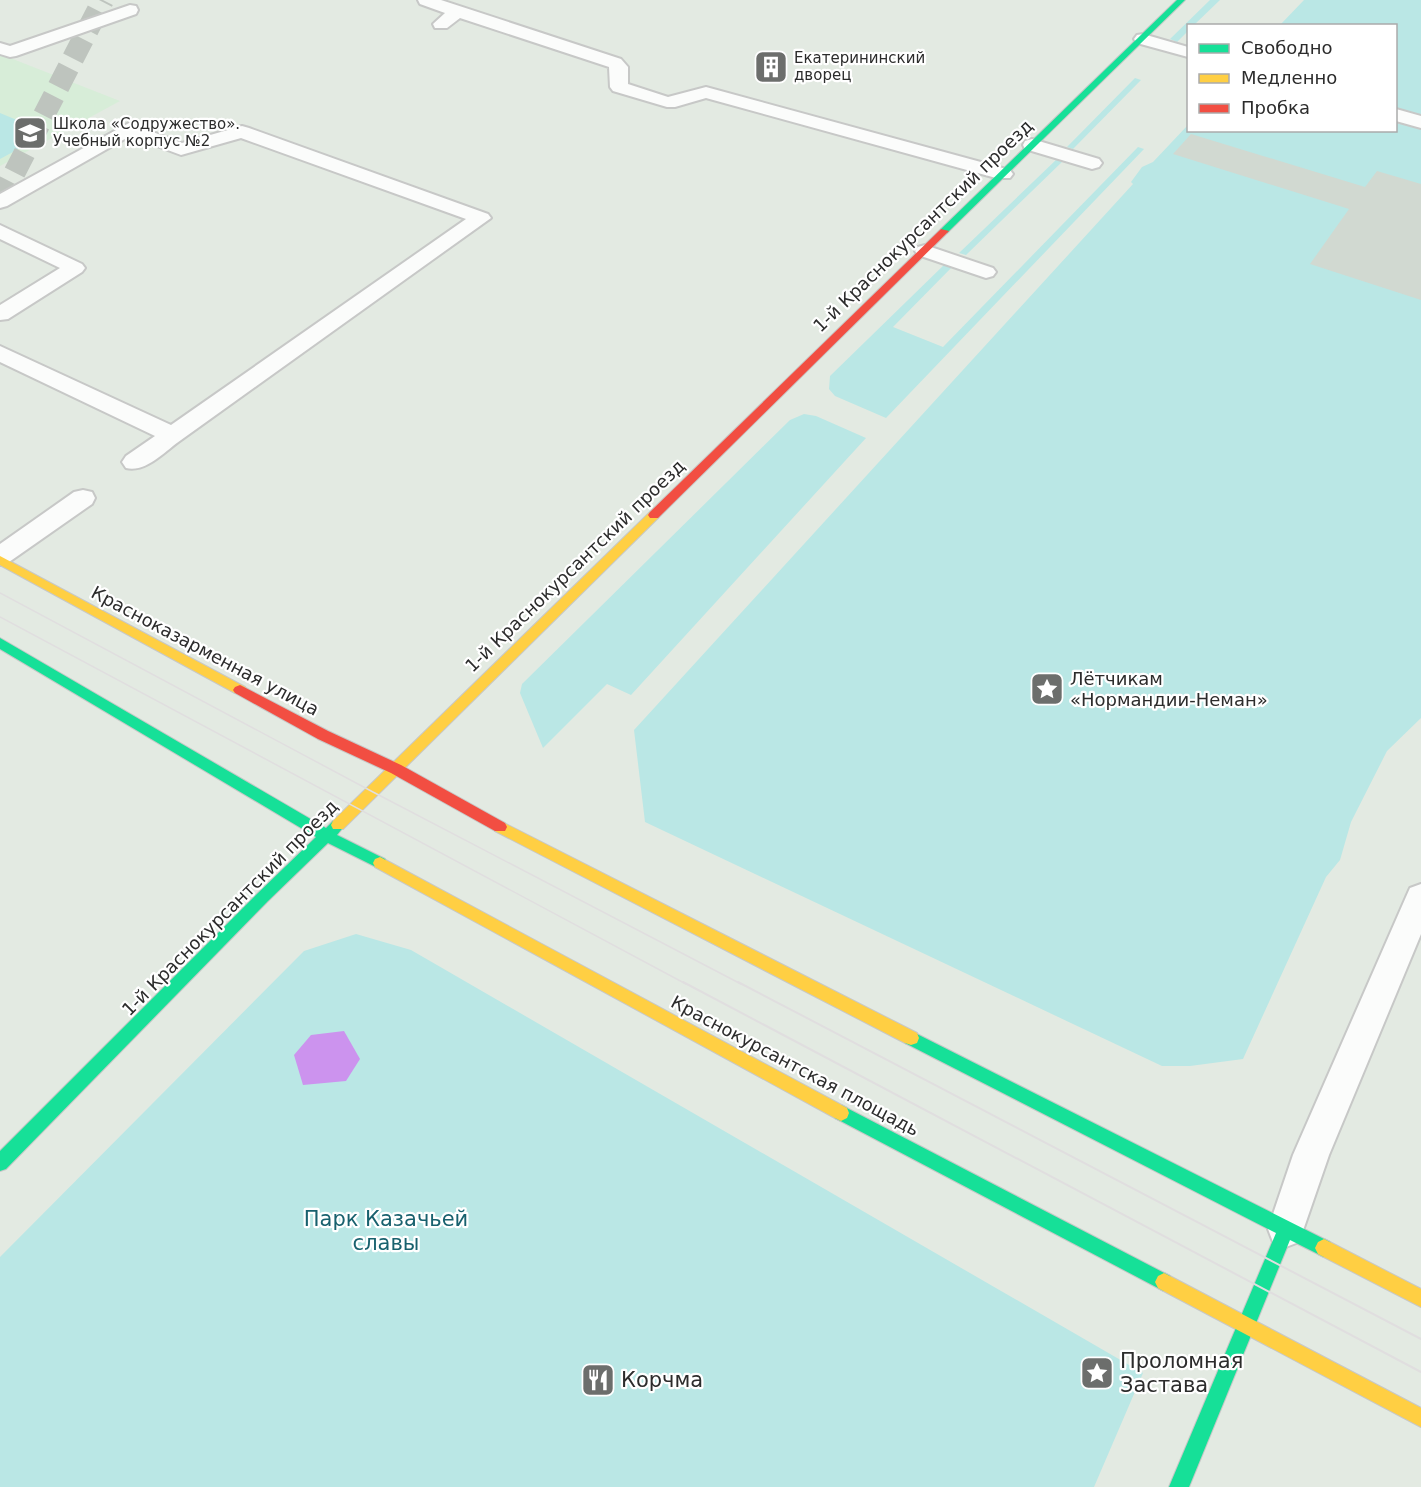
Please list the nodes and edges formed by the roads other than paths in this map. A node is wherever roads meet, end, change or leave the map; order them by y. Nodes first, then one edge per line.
1 (426, 0) edge
2 (1181, 0) edge
3 (130, 10) dead end
4 (458, 12) junction
5 (441, 24) dead end
6 (1143, 39) junction
7 (0, 48) edge
8 (1187, 52) edge
9 (1397, 116) edge
10 (1421, 123) edge
11 (1032, 145) junction
12 (1092, 163) dead end
13 (1002, 174) junction
14 (0, 201) edge
15 (0, 231) edge
16 (925, 250) junction
17 (986, 272) dead end
18 (0, 314) edge
19 (0, 353) edge
20 (173, 435) junction
21 (134, 462) dead end
22 (83, 498) dead end
23 (0, 558) edge
24 (0, 644) edge
25 (396, 769) junction
26 (327, 836) junction
27 (1421, 897) edge
28 (0, 1163) edge
29 (1286, 1229) junction
30 (1421, 1298) edge
31 (1248, 1325) junction
32 (1421, 1418) edge
33 (1179, 1487) edge

1 - 4 lane
2 - 6 main road, 1-й Краснокурсантский проезд
3 - 7 lane
4 - 5 lane
4 - 13 lane
6 - 8 lane
6 - 11 main road, 1-й Краснокурсантский проезд
9 - 10 lane
11 - 12 lane
11 - 13 main road, 1-й Краснокурсантский проезд
13 - 16 main road, 1-й Краснокурсантский проезд
14 - 20 lane
15 - 18 lane
16 - 17 lane
16 - 25 main road, 1-й Краснокурсантский проезд
19 - 20 lane
20 - 21 lane
22 - 23 lane
23 - 25 main road, Красноказарменная улица
24 - 26 main road
25 - 26 main road, 1-й Краснокурсантский проезд
25 - 29 main road
26 - 28 main road, 1-й Краснокурсантский проезд
26 - 31 main road, Краснокурсантская площадь
27 - 29 lane
29 - 30 main road
29 - 31 main road
31 - 32 main road
31 - 33 main road

